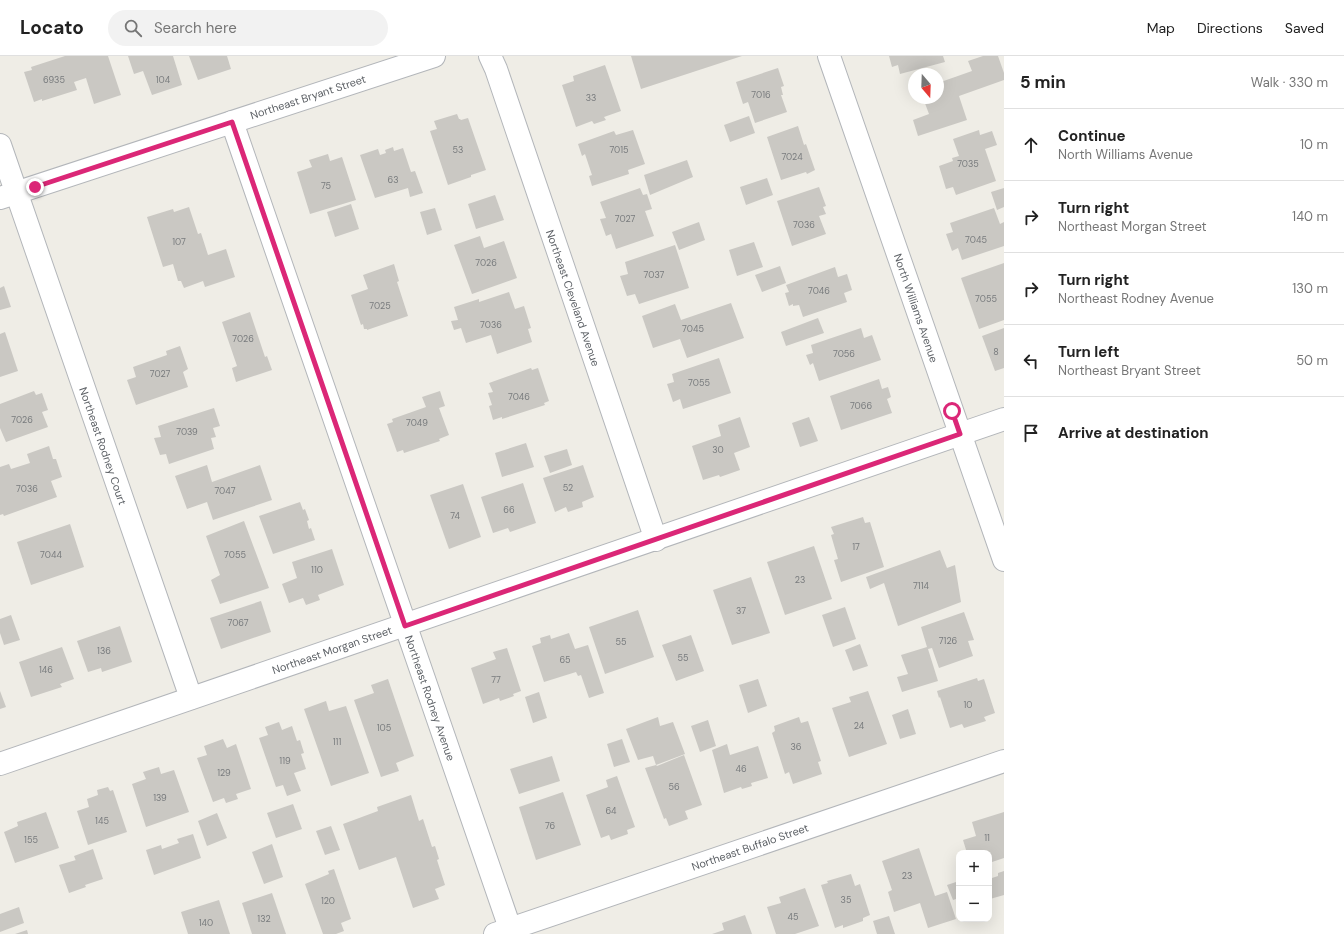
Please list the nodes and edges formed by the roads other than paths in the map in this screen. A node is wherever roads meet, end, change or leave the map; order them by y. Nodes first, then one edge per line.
1 (434, 56) edge
2 (490, 56) edge
3 (829, 56) edge
4 (232, 122) junction
5 (0, 145) edge
6 (8, 195) edge
7 (1004, 419) edge
8 (960, 434) junction
9 (656, 540) junction
10 (1004, 560) edge
11 (405, 626) junction
12 (191, 698) junction
13 (1004, 761) edge
14 (0, 764) edge
15 (506, 932) edge

1 - 4 street, Northeast Bryant Street
2 - 9 street, Northeast Cleveland Avenue
3 - 8 street, North Williams Avenue
4 - 6 street, Northeast Bryant Street
4 - 11 street, Northeast Rodney Avenue
5 - 6 street
6 - 12 street, Northeast Rodney Court
7 - 8 street, Northeast Morgan Street
8 - 9 street, Northeast Morgan Street
8 - 10 street, North Williams Avenue
9 - 11 street, Northeast Morgan Street
11 - 12 street, Northeast Morgan Street
11 - 15 street, Northeast Rodney Avenue
12 - 14 street, Northeast Morgan Street
13 - 15 street, Northeast Buffalo Street

